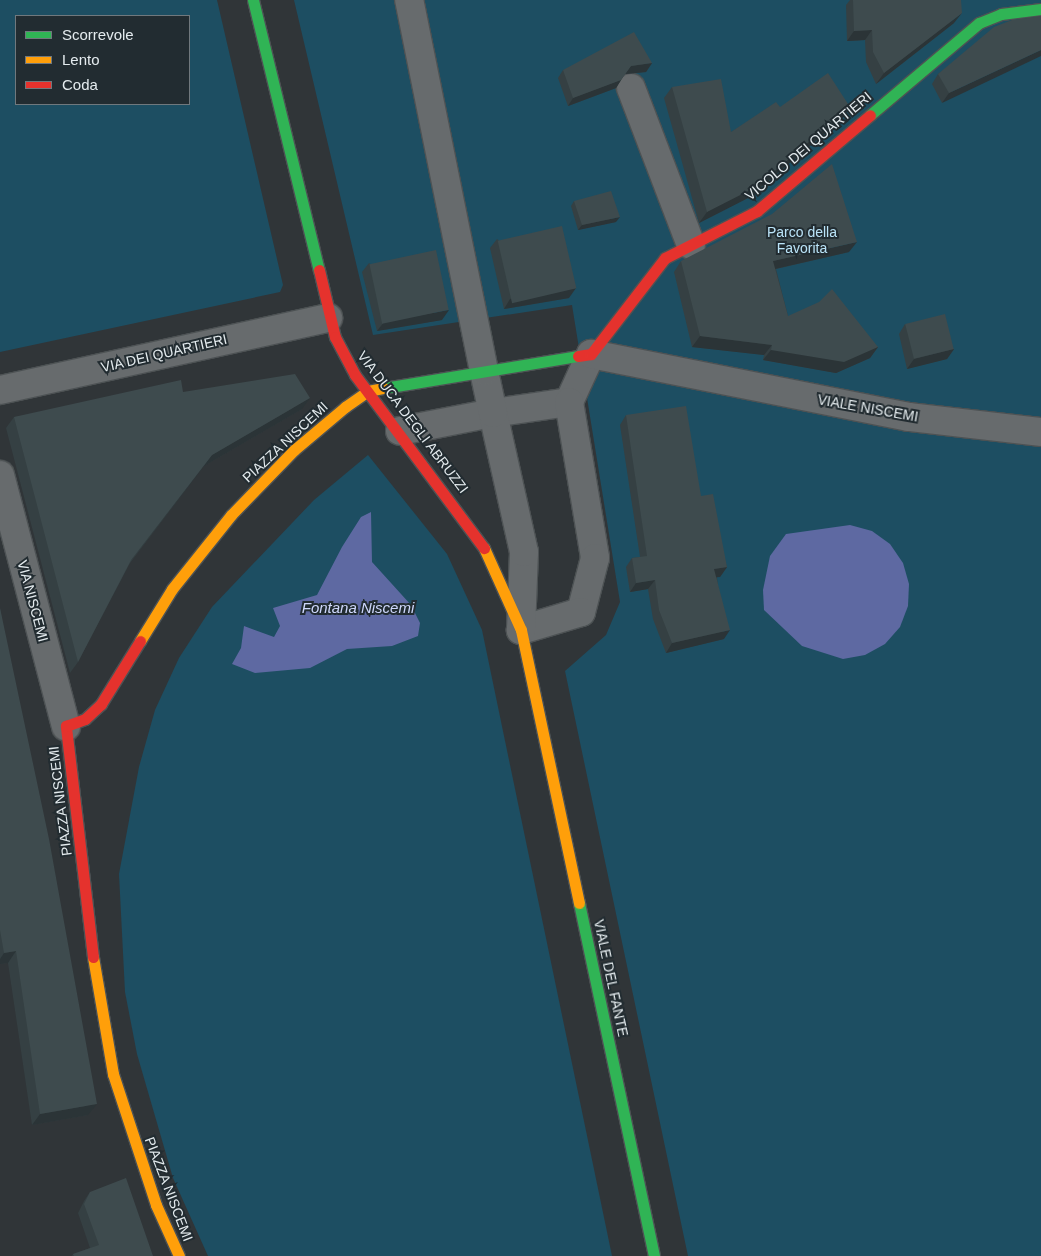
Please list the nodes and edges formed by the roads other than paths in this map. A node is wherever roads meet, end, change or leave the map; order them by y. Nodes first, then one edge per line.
1 (253, 0) edge
2 (409, 0) edge
3 (1041, 8) edge
4 (631, 88) dead end
5 (691, 245) junction
6 (328, 318) junction
7 (591, 354) junction
8 (484, 371) junction
9 (0, 390) edge
10 (368, 391) junction
11 (569, 402) junction
12 (493, 413) junction
13 (400, 431) junction
14 (1041, 432) edge
15 (0, 475) edge
16 (521, 630) junction
17 (539, 706) joint
18 (66, 726) junction
19 (179, 1256) edge
20 (654, 1256) edge

1 - 6 street, VIA DUCA DEGLI ABRUZZI
2 - 8 street
3 - 5 street, VICOLO DEI QUARTIERI
4 - 5 street
5 - 7 street, VICOLO DEI QUARTIERI
6 - 9 street, VIA DEI QUARTIERI
6 - 10 street, VIA DUCA DEGLI ABRUZZI
7 - 8 street
7 - 11 street
7 - 14 street, VIALE NISCEMI
8 - 10 street
8 - 12 street
10 - 13 street, VIA DUCA DEGLI ABRUZZI
10 - 18 street, PIAZZA NISCEMI
11 - 12 street
11 - 16 street
12 - 13 street
12 - 16 street
13 - 16 street, VIA DUCA DEGLI ABRUZZI
15 - 18 street, VIA NISCEMI
16 - 17 street, VIA DUCA DEGLI ABRUZZI
17 - 20 street, VIALE DEL FANTE
18 - 19 street, PIAZZA NISCEMI

